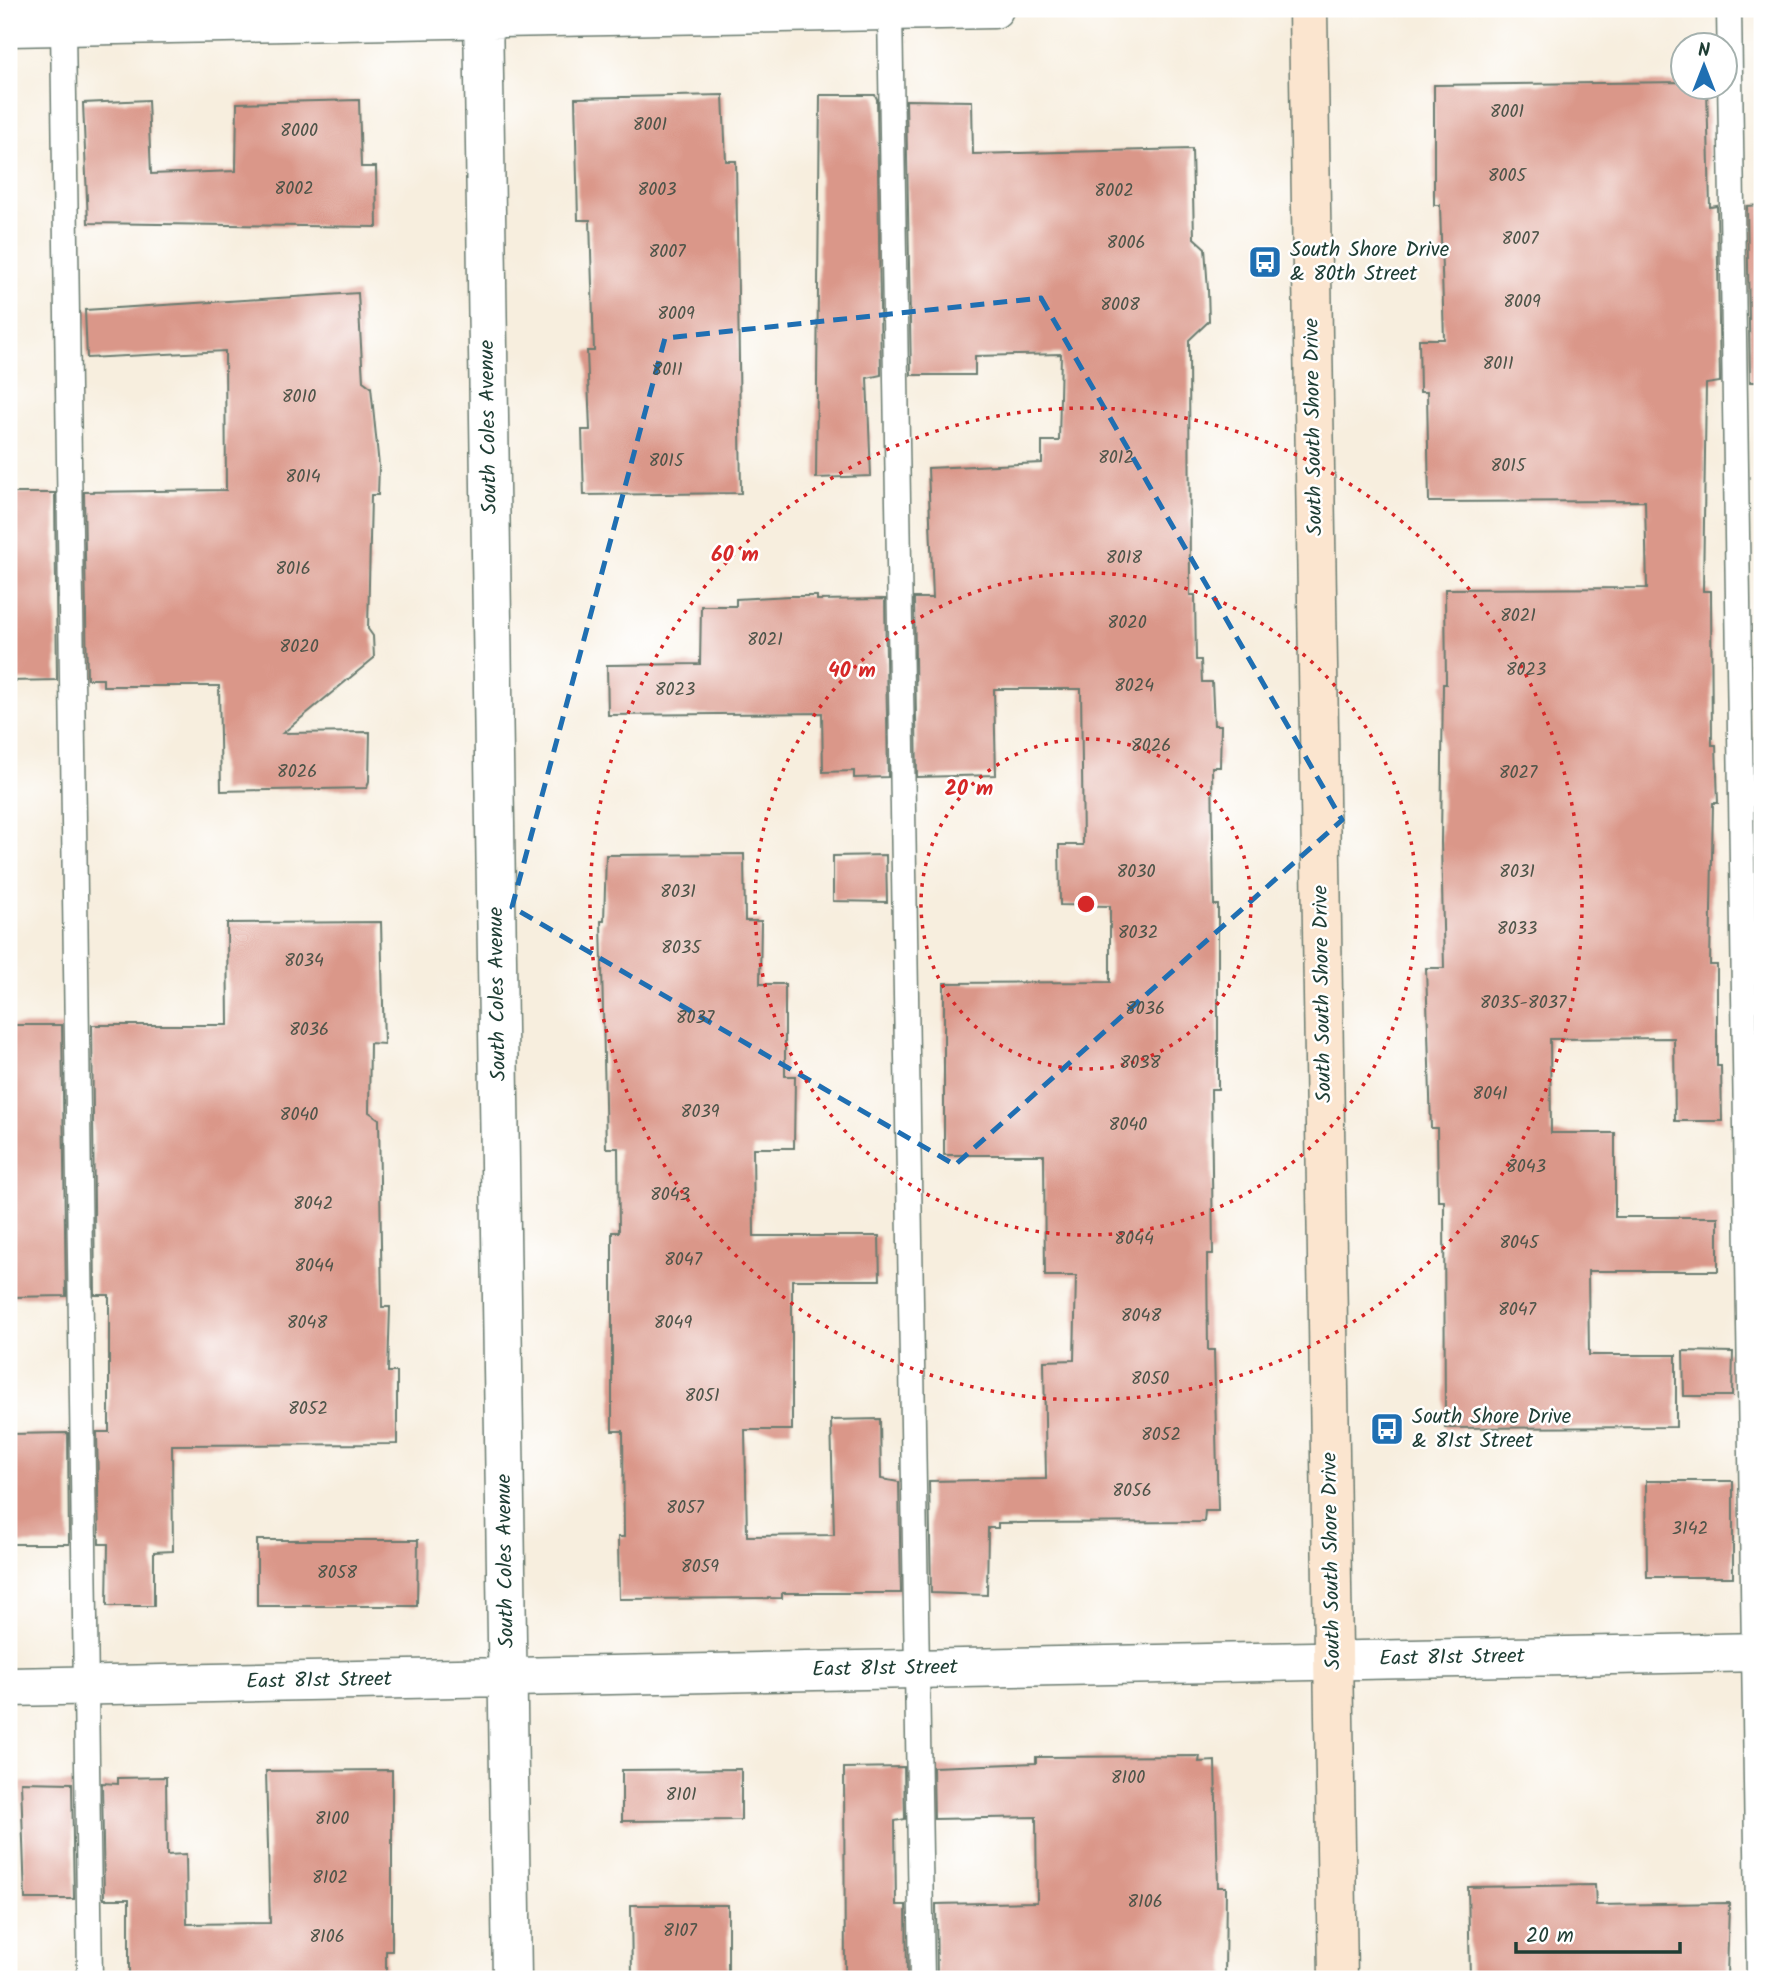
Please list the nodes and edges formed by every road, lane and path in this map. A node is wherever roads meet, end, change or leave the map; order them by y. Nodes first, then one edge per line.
1 (994, 9) edge
2 (1308, 9) edge
3 (1729, 9) edge
4 (890, 10) edge
5 (483, 14) edge
6 (63, 26) junction
7 (9, 27) edge
8 (1758, 1652) edge
9 (1334, 1661) junction
10 (917, 1669) junction
11 (508, 1677) junction
12 (87, 1685) junction
13 (9, 1687) edge
14 (90, 1979) edge
15 (512, 1979) edge
16 (922, 1979) edge
17 (1338, 1979) edge
18 (1759, 1979) edge

1 - 4 street
2 - 9 street, South South Shore Drive
3 - 8 lane
4 - 5 street
4 - 10 lane
5 - 6 street
5 - 11 street, South Coles Avenue
6 - 7 street
6 - 12 lane
8 - 9 street, East 81st Street
8 - 18 lane
9 - 10 street, East 81st Street
9 - 17 street, South South Shore Drive
10 - 11 street, East 81st Street
10 - 16 lane
11 - 12 street, East 81st Street
11 - 15 street, South Coles Avenue
12 - 13 street, East 81st Street
12 - 14 lane

